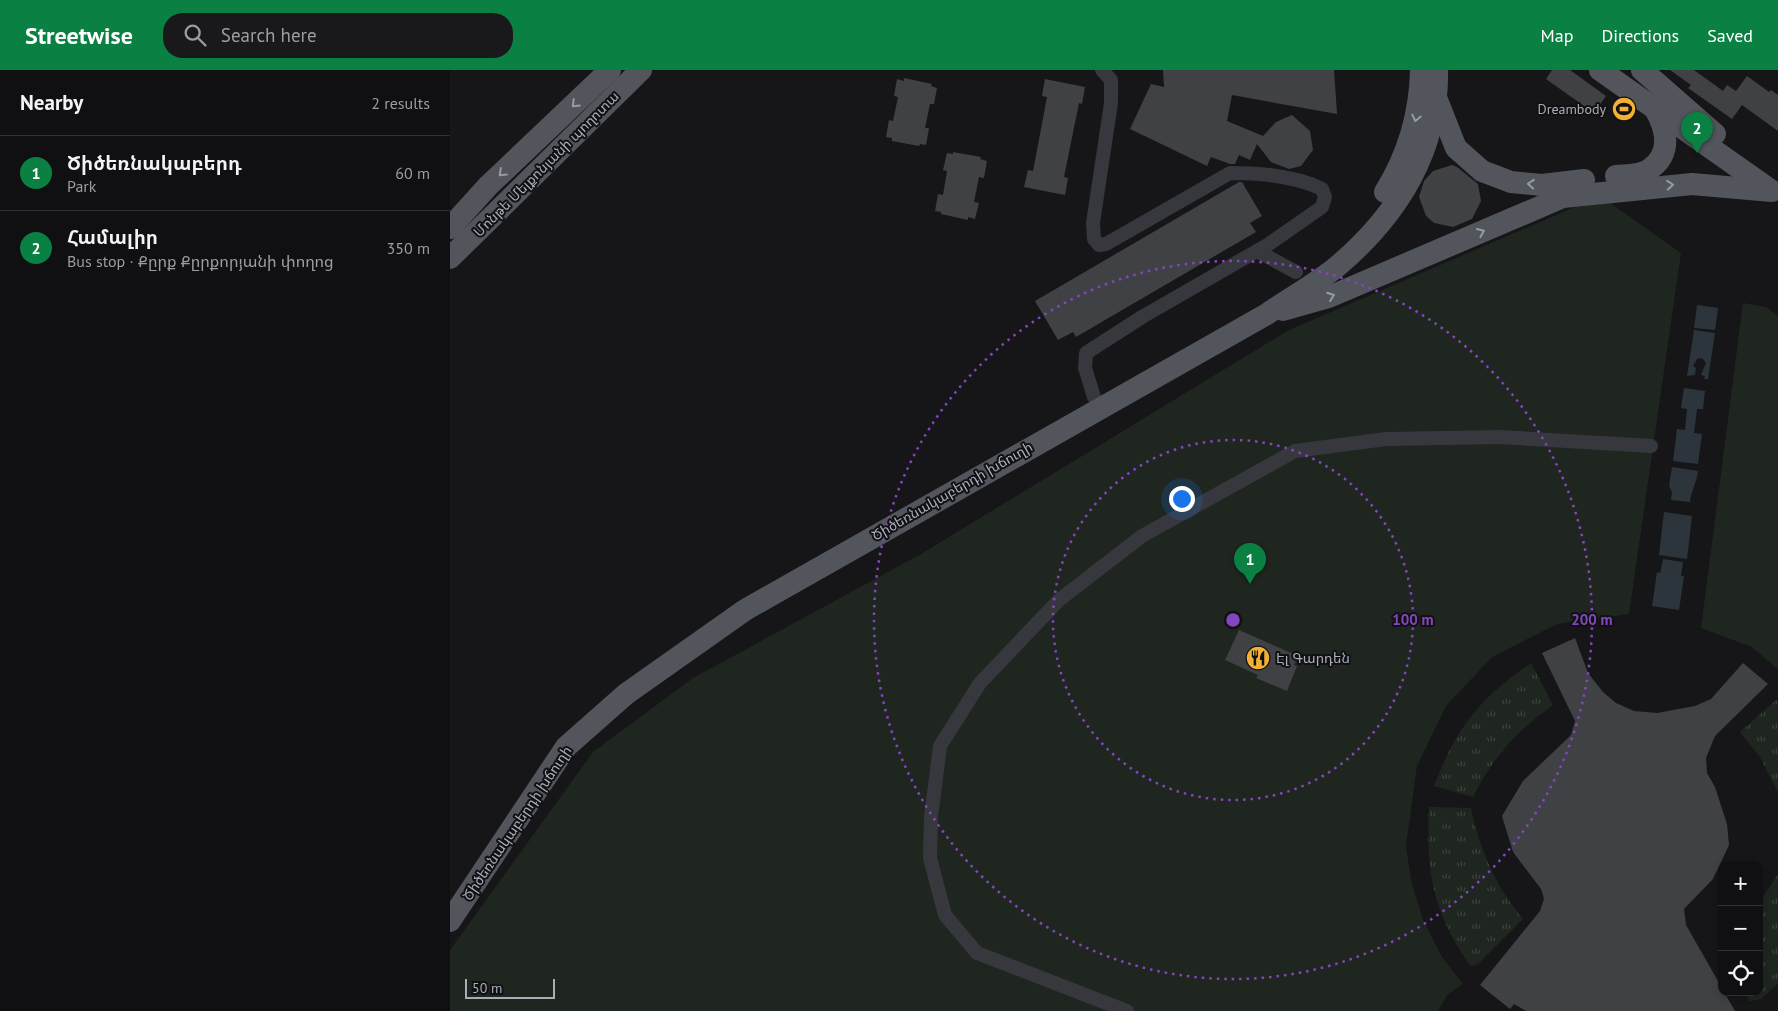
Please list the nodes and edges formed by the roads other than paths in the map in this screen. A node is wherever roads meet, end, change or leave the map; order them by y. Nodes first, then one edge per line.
1 (610, 70) edge
2 (641, 70) edge
3 (1102, 70) edge
4 (1421, 70) edge
5 (1437, 70) edge
6 (1600, 70) edge
7 (1624, 70) edge
8 (1642, 70) edge
9 (1436, 98) junction
10 (1654, 109) junction
11 (580, 131) junction
12 (1715, 134) junction
13 (1776, 188) edge
14 (464, 224) edge
15 (1257, 251) junction
16 (450, 258) edge
17 (1296, 272) dead end
18 (450, 276) edge
19 (1267, 314) junction
20 (1094, 397) junction
21 (1651, 446) dead end
22 (450, 897) edge
23 (450, 921) edge
24 (1127, 1011) edge

1 -> 14 main road, Մոնթե Մելքոնյանի պողոտա
2 - 11 main road, Մոնթե Մելքոնյանի պողոտա
3 - 15 street
4 -> 20 main road, Ծիծեռնակաբերդի խճուղի
5 - 9 main road, Ծիծեռնակաբերդի խճուղի
6 - 10 main road
7 - 12 main road
8 - 12 main road
10 -> 9 main road
9 - 19 main road, Ծիծեռնակաբերդի խճուղի
10 - 13 main road
11 - 14 main road, Մոնթե Մելքոնյանի պողոտա
11 - 18 main road
12 - 13 main road
19 -> 13 main road
14 - 16 main road, Մոնթե Մելքոնյանի պողոտա
15 - 17 street
15 - 20 street
19 - 23 main road, Ծիծեռնակաբերդի խճուղի
20 - 22 main road, Ծիծեռնակաբերդի խճուղի
21 - 24 street

